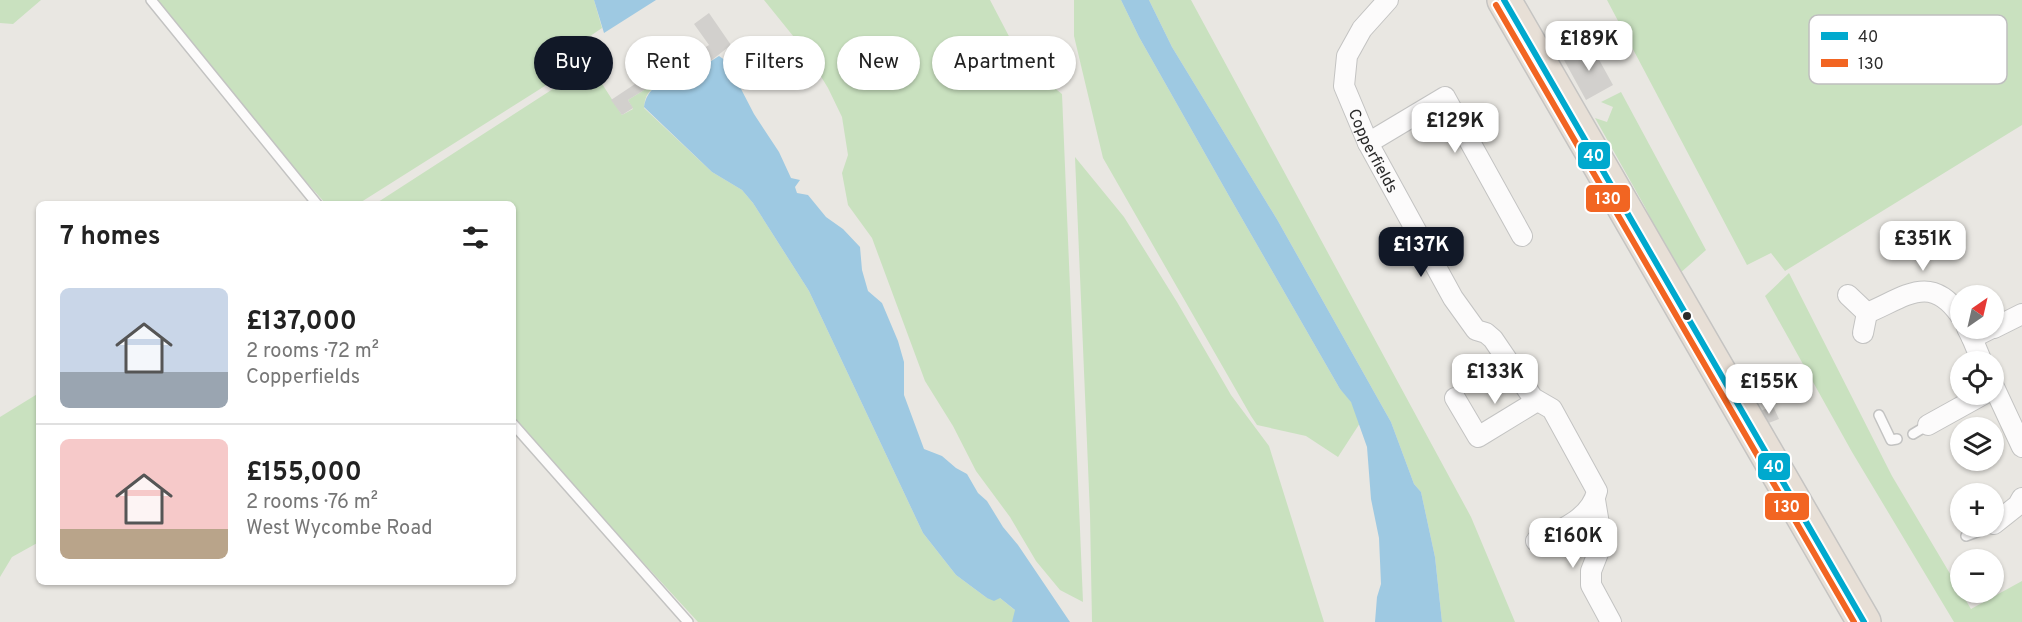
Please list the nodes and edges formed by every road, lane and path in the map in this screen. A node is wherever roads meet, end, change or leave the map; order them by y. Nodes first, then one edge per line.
1 (151, 0) edge
2 (1388, 0) edge
3 (1504, 0) edge
4 (1368, 143) junction
5 (314, 201) edge
6 (1522, 236) dead end
7 (1848, 295) dead end
8 (1950, 302) edge
9 (1867, 313) junction
10 (2022, 314) edge
11 (2004, 323) edge
12 (1863, 333) dead end
13 (1455, 398) dead end
14 (1537, 401) junction
15 (1964, 405) edge
16 (1999, 405) edge
17 (1880, 415) dead end
18 (516, 427) edge
19 (1920, 429) dead end
20 (1897, 439) dead end
21 (2022, 447) edge
22 (2022, 498) edge
23 (1595, 500) junction
24 (2004, 515) edge
25 (1536, 541) dead end
26 (688, 622) edge
27 (1611, 622) edge
28 (1864, 622) edge

1 - 5 lane
2 - 4 street, Copperfields
3 - 28 highway
4 - 6 street
4 - 14 street, Copperfields
7 - 9 street
8 - 9 street
9 - 12 street
10 - 11 street
13 - 14 street
14 - 23 street, Copperfields
15 - 19 street
16 - 21 street
17 - 20 lane
18 - 26 lane
22 - 24 street
23 - 25 street
23 - 27 street, Copperfields

